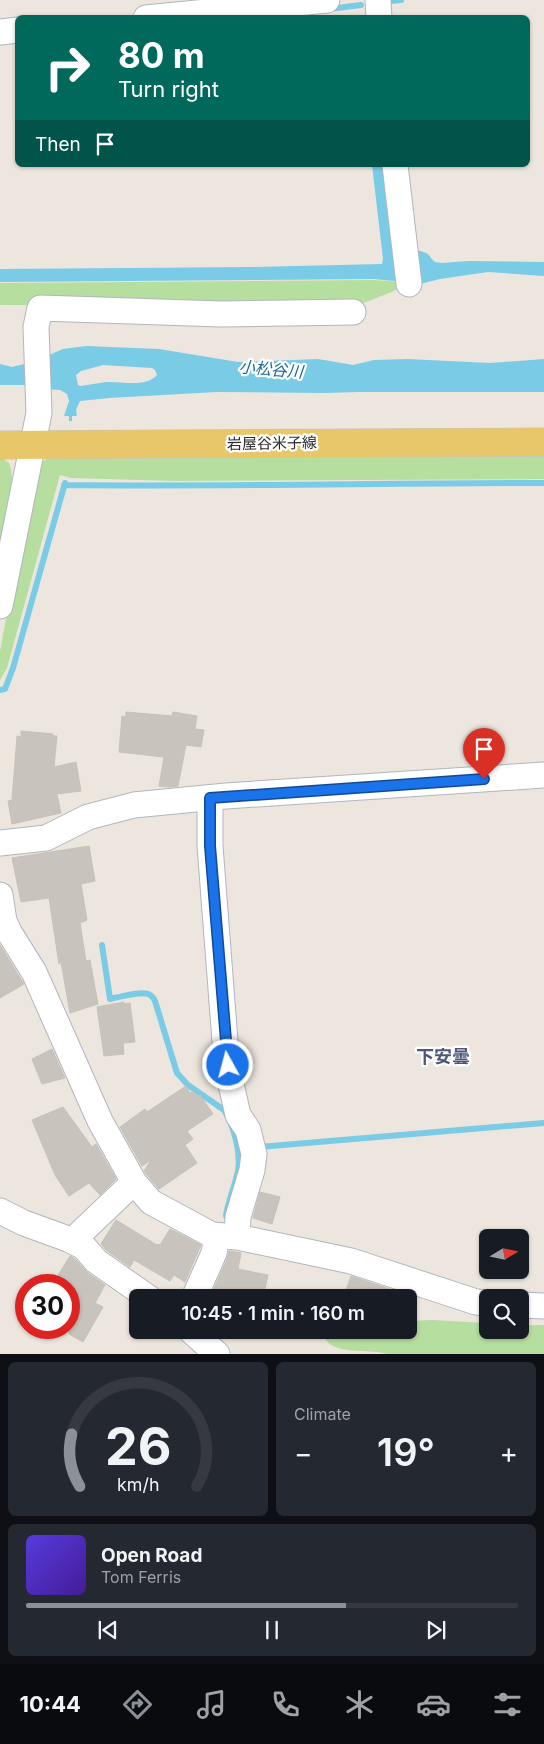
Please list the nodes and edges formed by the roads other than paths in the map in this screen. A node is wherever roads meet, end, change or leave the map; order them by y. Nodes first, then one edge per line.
1 (327, 0) edge
2 (378, 0) edge
3 (176, 15) edge
4 (380, 15) edge
5 (15, 30) edge
6 (0, 32) edge
7 (395, 167) edge
8 (409, 284) dead end
9 (352, 312) dead end
10 (544, 442) edge
11 (32, 444) junction
12 (0, 445) edge
13 (0, 606) edge
14 (544, 775) edge
15 (210, 798) junction
16 (0, 843) edge
17 (0, 895) edge
18 (134, 1182) junction
19 (0, 1211) edge
20 (227, 1236) junction
21 (72, 1241) junction
22 (137, 1289) edge
23 (198, 1289) edge
24 (479, 1302) edge
25 (529, 1305) edge
26 (544, 1306) edge
27 (200, 1339) edge
28 (217, 1354) edge

1 - 3 street
2 - 4 street
5 - 6 street
7 - 8 street
9 - 11 street
10 - 11 main road, 岩屋谷米子線
11 - 12 main road, 岩屋谷米子線
11 - 13 street
14 - 15 street
15 - 16 street
15 - 20 street
17 - 18 street
18 - 20 street
18 - 21 street
19 - 21 street
20 - 23 street
20 - 24 street
21 - 22 street
25 - 26 street
27 - 28 street

